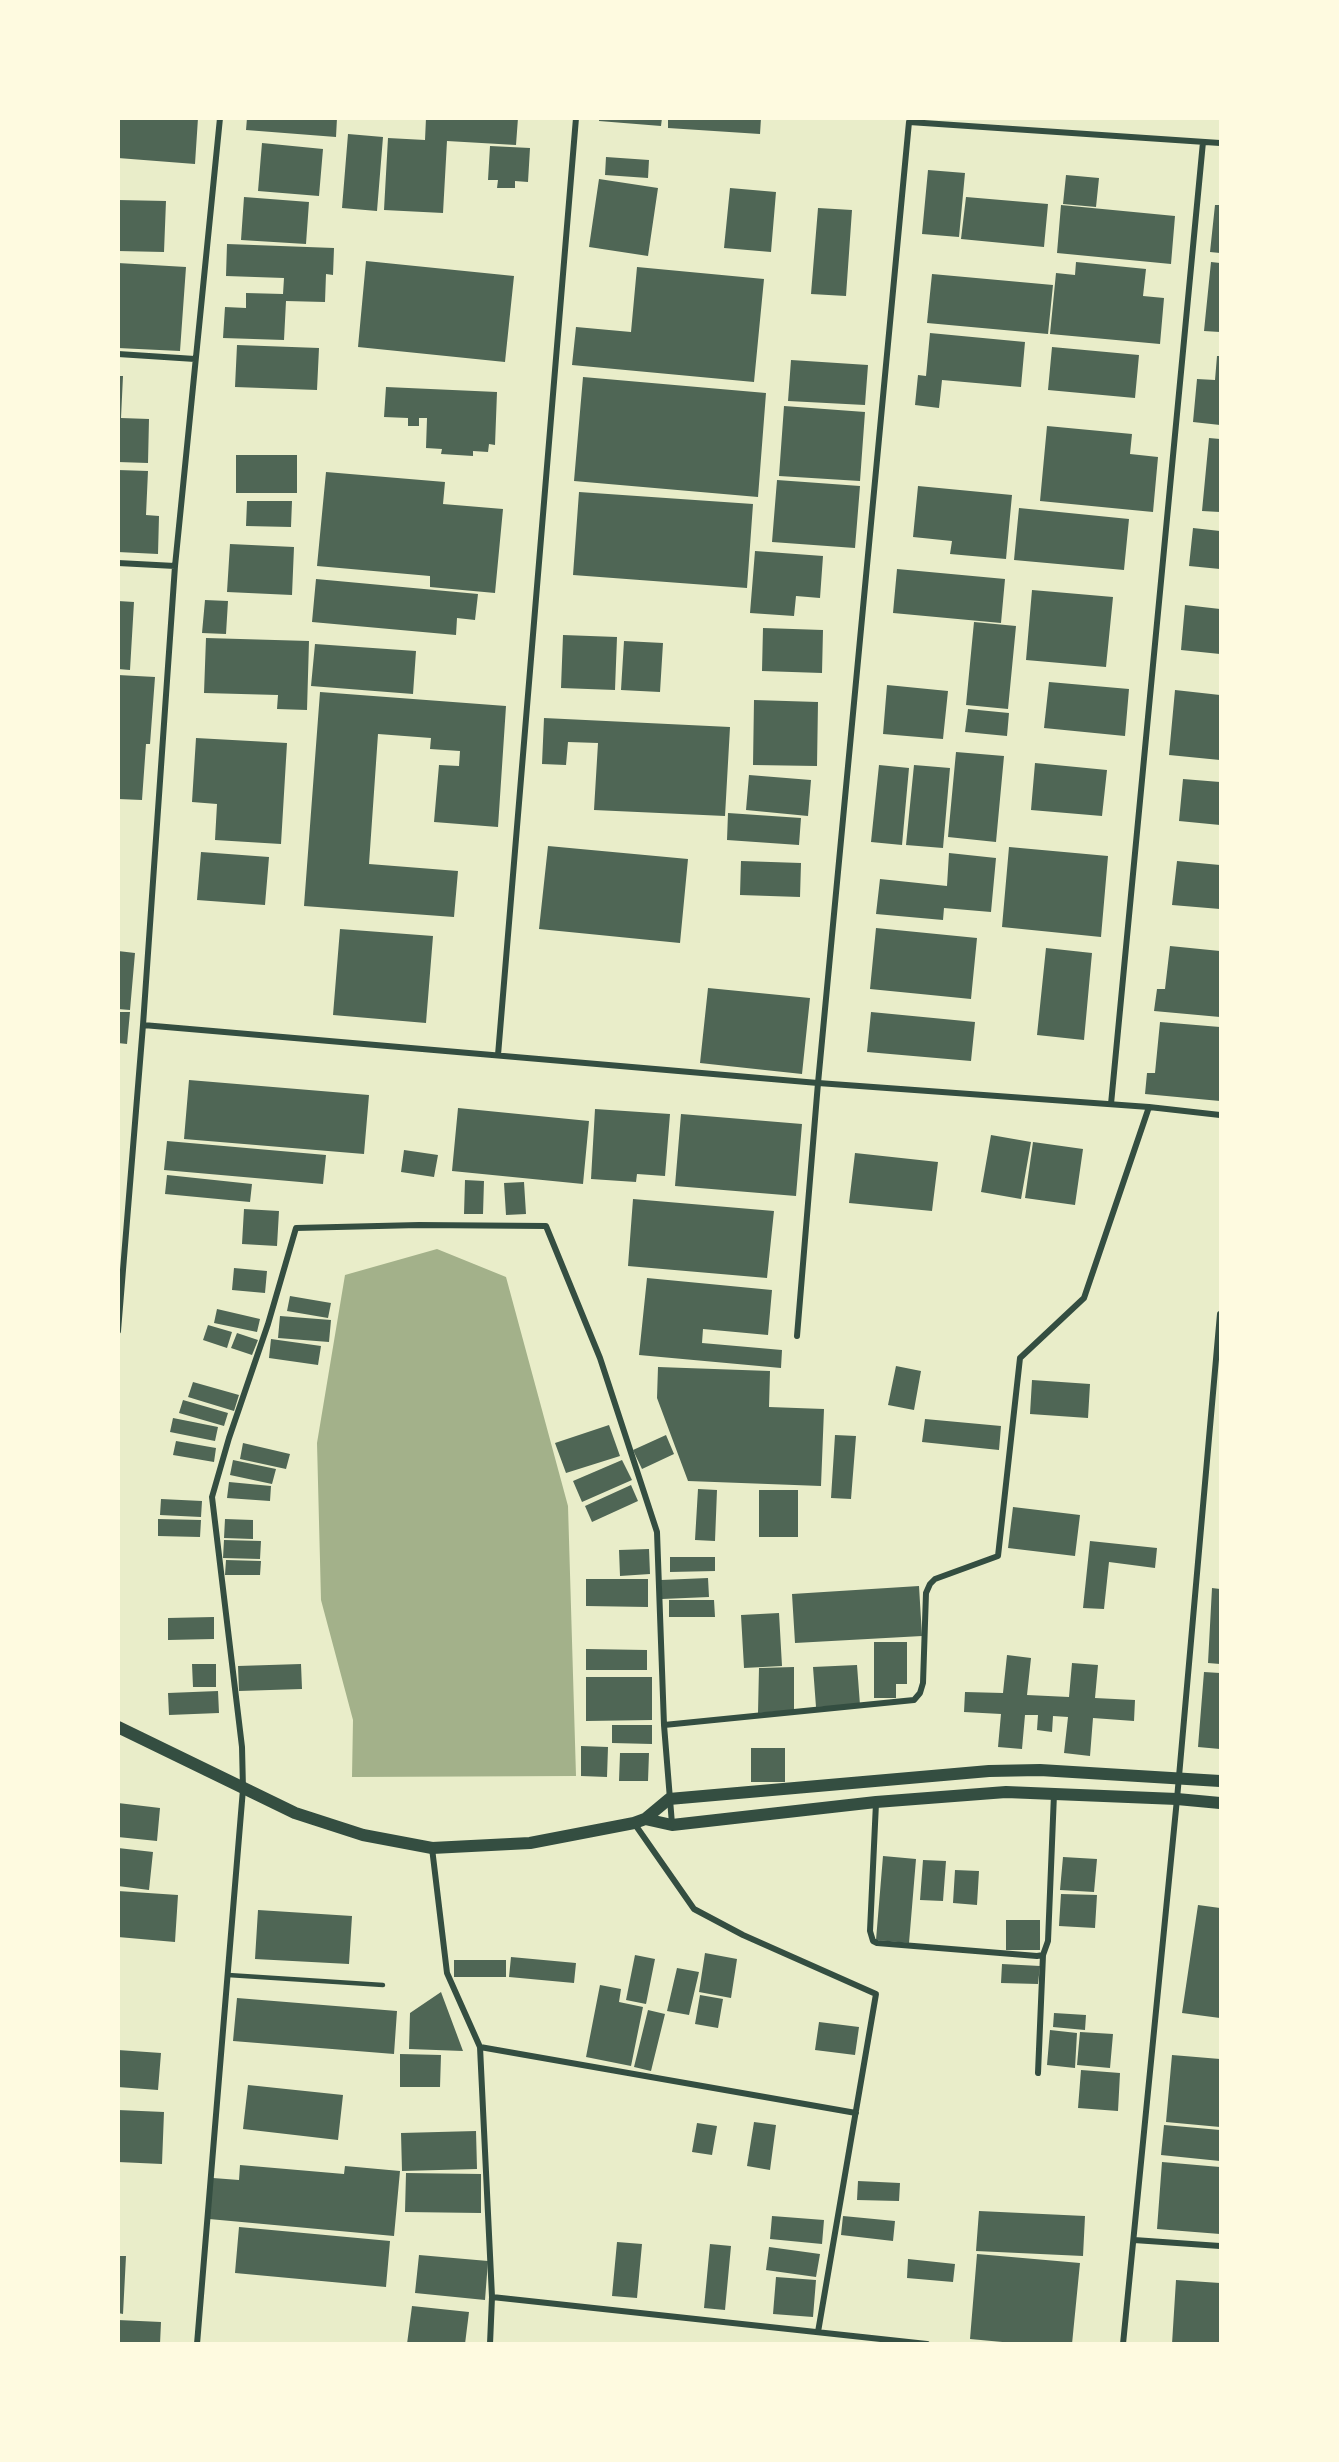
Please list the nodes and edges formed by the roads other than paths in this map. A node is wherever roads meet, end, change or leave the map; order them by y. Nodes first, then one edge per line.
1 (220, 118) edge
2 (576, 118) edge
3 (1203, 142) junction
4 (1221, 144) edge
5 (118, 354) edge
6 (195, 359) junction
7 (118, 563) edge
8 (175, 566) junction
9 (143, 1025) junction
10 (498, 1055) junction
11 (818, 1083) junction
12 (1111, 1104) junction
13 (1149, 1107) junction
14 (1221, 1115) edge
15 (1221, 1314) edge
16 (118, 1331) edge
17 (797, 1336) dead end
18 (664, 1725) junction
19 (118, 1726) edge
20 (1179, 1778) junction
21 (1221, 1781) edge
22 (243, 1789) junction
23 (1054, 1793) junction
24 (669, 1799) junction
25 (1177, 1799) junction
26 (876, 1802) junction
27 (1221, 1803) edge
28 (640, 1821) junction
29 (672, 1825) junction
30 (432, 1848) junction
31 (1043, 1955) junction
32 (228, 1975) junction
33 (383, 1985) dead end
34 (480, 2047) junction
35 (1038, 2073) dead end
36 (856, 2113) junction
37 (1134, 2241) junction
38 (1221, 2246) edge
39 (492, 2297) junction
40 (818, 2332) junction
41 (197, 2343) edge
42 (490, 2343) edge
43 (927, 2343) edge
44 (1123, 2343) edge

1 - 6 street
2 - 10 street
3 - 4 street
3 - 11 street
3 - 12 street
5 - 6 street
6 - 8 street
7 - 8 street
8 - 9 street
9 - 10 street
9 - 16 street
10 - 11 street
11 - 12 street
11 - 17 street
12 - 13 street
13 - 14 street
13 - 18 street
15 - 20 street
18 - 22 street
18 - 24 street
19 - 22 main road
20 - 21 main road
20 - 24 main road
20 - 25 street
22 - 30 main road
22 - 32 street
23 - 25 main road
23 - 26 main road
23 - 31 street
24 - 28 main road
24 - 29 street
25 - 27 main road
25 - 37 street
26 - 29 main road
26 - 31 street
28 - 29 main road
28 - 30 main road
28 - 36 street
30 - 34 street
31 - 35 street
32 - 33 lane
32 - 41 street
34 - 36 street
34 - 39 street
36 - 40 street
37 - 38 street
37 - 44 street
39 - 40 street
39 - 42 street
40 - 43 street

